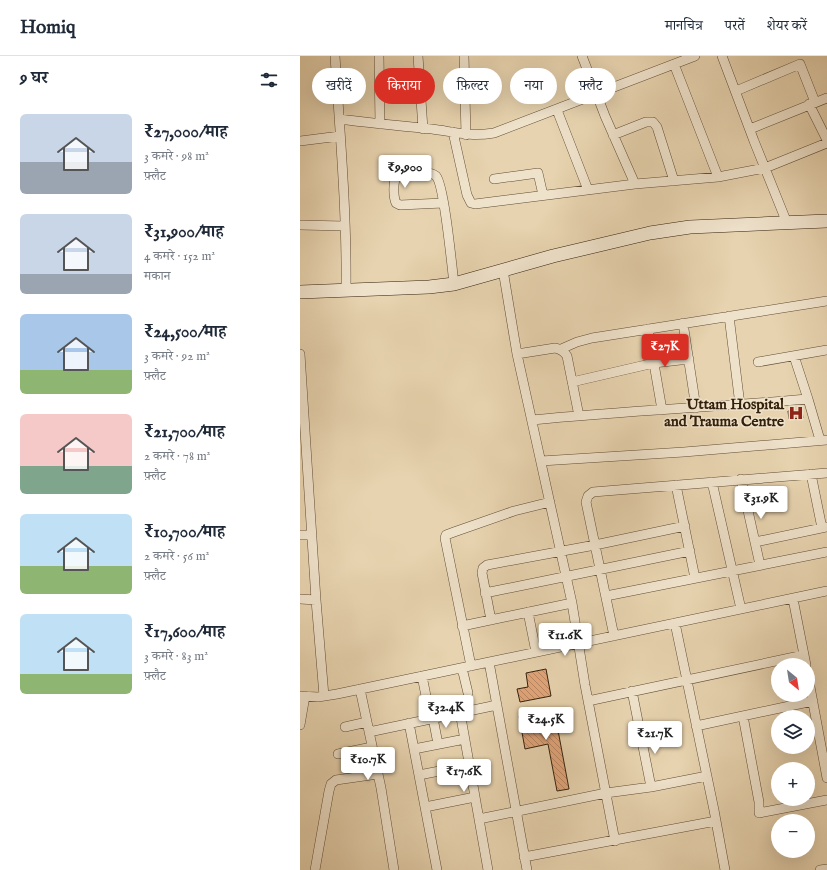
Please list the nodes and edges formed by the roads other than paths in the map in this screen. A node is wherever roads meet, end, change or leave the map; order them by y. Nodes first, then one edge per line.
1 (335, 56) edge
2 (379, 56) edge
3 (418, 56) edge
4 (464, 56) edge
5 (582, 56) edge
6 (695, 56) edge
7 (722, 56) edge
8 (799, 60) edge
9 (674, 64) junction
10 (587, 68) edge
11 (616, 87) edge
12 (736, 91) junction
13 (827, 98) edge
14 (812, 103) junction
15 (572, 104) edge
16 (602, 104) edge
17 (557, 110) junction
18 (339, 119) junction
19 (380, 124) junction
20 (423, 129) junction
21 (750, 129) junction
22 (453, 132) junction
23 (466, 134) junction
24 (613, 135) junction
25 (340, 136) junction
26 (300, 140) edge
27 (827, 142) edge
28 (765, 168) junction
29 (718, 177) junction
30 (494, 179) dead end
31 (674, 181) junction
32 (635, 184) junction
33 (588, 190) junction
34 (543, 195) junction
35 (443, 203) junction
36 (827, 221) edge
37 (787, 223) junction
38 (300, 226) edge
39 (344, 226) junction
40 (503, 270) junction
41 (454, 284) junction
42 (346, 291) junction
43 (300, 292) edge
44 (827, 301) edge
45 (729, 316) junction
46 (683, 323) junction
47 (648, 329) junction
48 (561, 349) junction
49 (827, 350) edge
50 (300, 354) edge
51 (517, 354) junction
52 (794, 356) junction
53 (689, 359) junction
54 (758, 362) dead end
55 (654, 363) junction
56 (301, 370) edge
57 (572, 382) junction
58 (808, 399) junction
59 (740, 405) junction
60 (696, 408) junction
61 (662, 410) junction
62 (579, 416) junction
63 (532, 420) junction
64 (302, 422) edge
65 (824, 440) edge
66 (541, 461) junction
67 (827, 472) edge
68 (811, 474) junction
69 (741, 480) junction
70 (712, 482) junction
71 (676, 485) junction
72 (550, 502) junction
73 (684, 526) junction
74 (825, 527) edge
75 (300, 535) edge
76 (312, 535) junction
77 (755, 542) junction
78 (595, 545) junction
79 (690, 551) junction
80 (561, 552) junction
81 (827, 552) edge
82 (760, 565) junction
83 (600, 570) junction
84 (732, 571) junction
85 (566, 577) junction
86 (695, 578) junction
87 (827, 591) edge
88 (485, 593) junction
89 (606, 596) junction
90 (300, 599) edge
91 (793, 599) junction
92 (316, 600) junction
93 (572, 603) junction
94 (741, 609) junction
95 (528, 612) junction
96 (491, 620) junction
97 (675, 623) junction
98 (462, 626) junction
99 (614, 636) junction
100 (578, 644) junction
101 (536, 652) junction
102 (804, 655) junction
103 (805, 658) edge
104 (489, 662) junction
105 (466, 667) junction
106 (422, 676) junction
107 (687, 680) junction
108 (360, 689) junction
109 (632, 692) junction
110 (468, 693) dead end
111 (302, 696) edge
112 (324, 696) junction
113 (427, 701) dead end
114 (588, 701) junction
115 (808, 702) edge
116 (813, 702) edge
117 (497, 705) junction
118 (460, 712) junction
119 (743, 716) junction
120 (433, 718) junction
121 (367, 722) junction
122 (409, 723) junction
123 (300, 725) edge
124 (696, 726) junction
125 (345, 727) dead end
126 (369, 732) junction
127 (465, 738) junction
128 (438, 744) junction
129 (372, 748) junction
130 (414, 749) junction
131 (338, 754) dead end
132 (470, 765) junction
133 (378, 774) junction
134 (419, 775) junction
135 (707, 776) junction
136 (827, 778) edge
137 (651, 787) junction
138 (606, 793) junction
139 (475, 797) junction
140 (827, 800) edge
141 (425, 807) junction
142 (516, 812) junction
143 (479, 819) junction
144 (716, 820) junction
145 (615, 841) junction
146 (524, 857) junction
147 (827, 869) edge
148 (316, 870) edge
149 (394, 870) edge
150 (437, 870) edge
151 (488, 870) edge
152 (527, 870) edge
153 (725, 870) edge
154 (820, 870) edge

1 - 18 street
2 - 19 street
3 - 20 street
4 - 23 street
5 - 10 street
6 - 9 street
7 - 12 street
8 - 12 street
8 - 14 street
9 - 11 street
9 - 29 street
12 - 21 street
13 - 14 street
14 - 21 street
14 - 27 street
15 - 17 street
16 - 24 street
17 - 23 street
17 - 33 street
18 - 19 street
18 - 25 street
19 - 20 street
20 - 22 street
21 - 28 street
22 - 23 street
22 - 34 street
24 - 31 street
24 - 32 street
25 - 26 street
25 - 39 street
27 - 28 street
28 - 29 street
28 - 37 street
29 - 31 street
30 - 34 street
31 - 32 street
32 - 33 street
33 - 34 street
35 - 35 street
35 - 41 street
36 - 37 street
37 - 40 street
38 - 39 street
39 - 42 street
40 - 41 street
40 - 51 street
41 - 42 street
42 - 43 street
44 - 45 street
45 - 46 street
45 - 59 street
46 - 47 street
46 - 53 street
47 - 48 street
47 - 55 street
48 - 51 street
48 - 57 street
49 - 52 street
50 - 56 street
51 - 63 street
52 - 54 street
52 - 58 street
53 - 55 street
53 - 60 street
55 - 57 street
55 - 61 street
56 - 64 street
57 - 62 street
58 - 59 street
58 - 65 street
59 - 60 street
60 - 61 street
61 - 62 street
62 - 63 street
63 - 66 street
64 - 76 street
65 - 66 street
66 - 72 street
67 - 68 street
68 - 69 street
68 - 74 street
69 - 70 street
69 - 77 street
70 - 71 street
70 - 84 street
71 - 73 street
71 - 78 street
72 - 80 street
72 - 98 street
73 - 78 street
73 - 79 street
74 - 77 street
75 - 76 street
76 - 92 street
77 - 82 street
78 - 80 street
78 - 83 street
79 - 83 street
79 - 86 street
80 - 85 street
80 - 88 street
81 - 82 street
82 - 84 street
83 - 85 street
83 - 89 street
84 - 86 street
84 - 94 street
85 - 88 street
85 - 93 street
86 - 89 street
87 - 91 street
88 - 96 street
89 - 99 street
90 - 92 street
91 - 94 street
91 - 102 street
92 - 112 street
93 - 95 street
93 - 100 street
94 - 97 street
95 - 96 street
95 - 101 street
96 - 98 street
97 - 99 street
97 - 107 street
98 - 105 street
99 - 100 street
100 - 101 street
100 - 114 street
101 - 104 street
102 - 103 street
102 - 107 street
104 - 105 street
104 - 117 street
105 - 106 street
105 - 110 street
106 - 108 street
106 - 113 street
107 - 109 street
107 - 124 street
108 - 112 street
108 - 121 street
109 - 114 street
109 - 137 street
111 - 112 street
111 - 123 street
114 - 138 street
115 - 119 street
116 - 136 street
117 - 118 street
117 - 142 street
118 - 120 street
118 - 127 street
119 - 124 street
119 - 140 street
120 - 122 street
120 - 128 street
121 - 125 street
121 - 126 street
122 - 126 street
122 - 130 street
124 - 135 street
126 - 129 street
127 - 128 street
127 - 132 street
128 - 130 street
129 - 131 street
129 - 133 street
130 - 134 street
132 - 134 street
132 - 139 street
133 - 148 street
133 - 149 street
134 - 141 street
135 - 137 street
135 - 144 street
137 - 138 street
138 - 142 street
138 - 145 street
139 - 141 street
139 - 143 street
141 - 150 street
142 - 143 street
142 - 146 street
143 - 151 street
144 - 145 street
144 - 153 street
145 - 146 street
146 - 152 street
147 - 154 street

